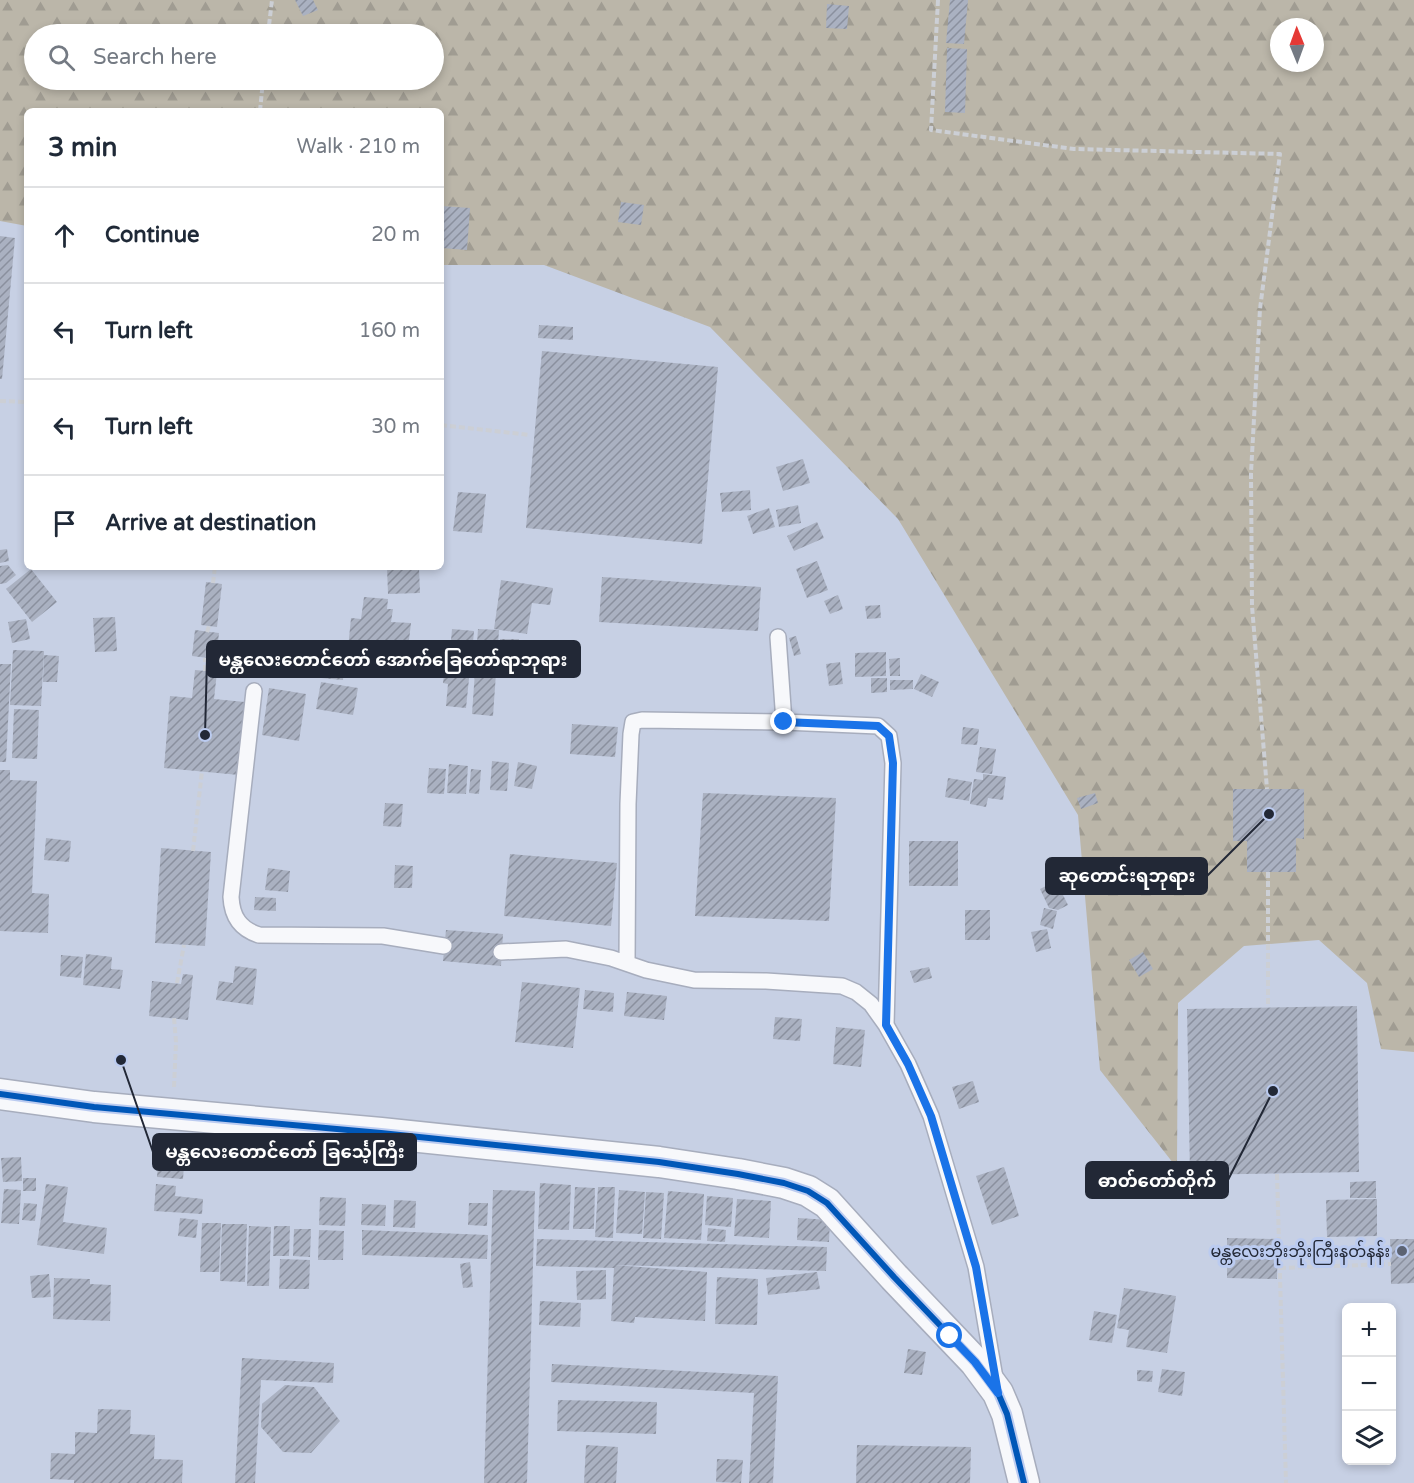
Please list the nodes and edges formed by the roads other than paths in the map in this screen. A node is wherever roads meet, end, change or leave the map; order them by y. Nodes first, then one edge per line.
1 (778, 638) dead end
2 (254, 691) dead end
3 (784, 722) junction
4 (444, 946) dead end
5 (501, 952) dead end
6 (627, 963) junction
7 (886, 1025) junction
8 (0, 1094) edge
9 (998, 1393) junction
10 (1024, 1483) edge

1 - 3 lane
2 - 4 lane
3 - 6 lane
3 - 7 lane
5 - 6 lane
6 - 7 lane
7 - 9 lane
8 - 9 street
9 - 10 street

